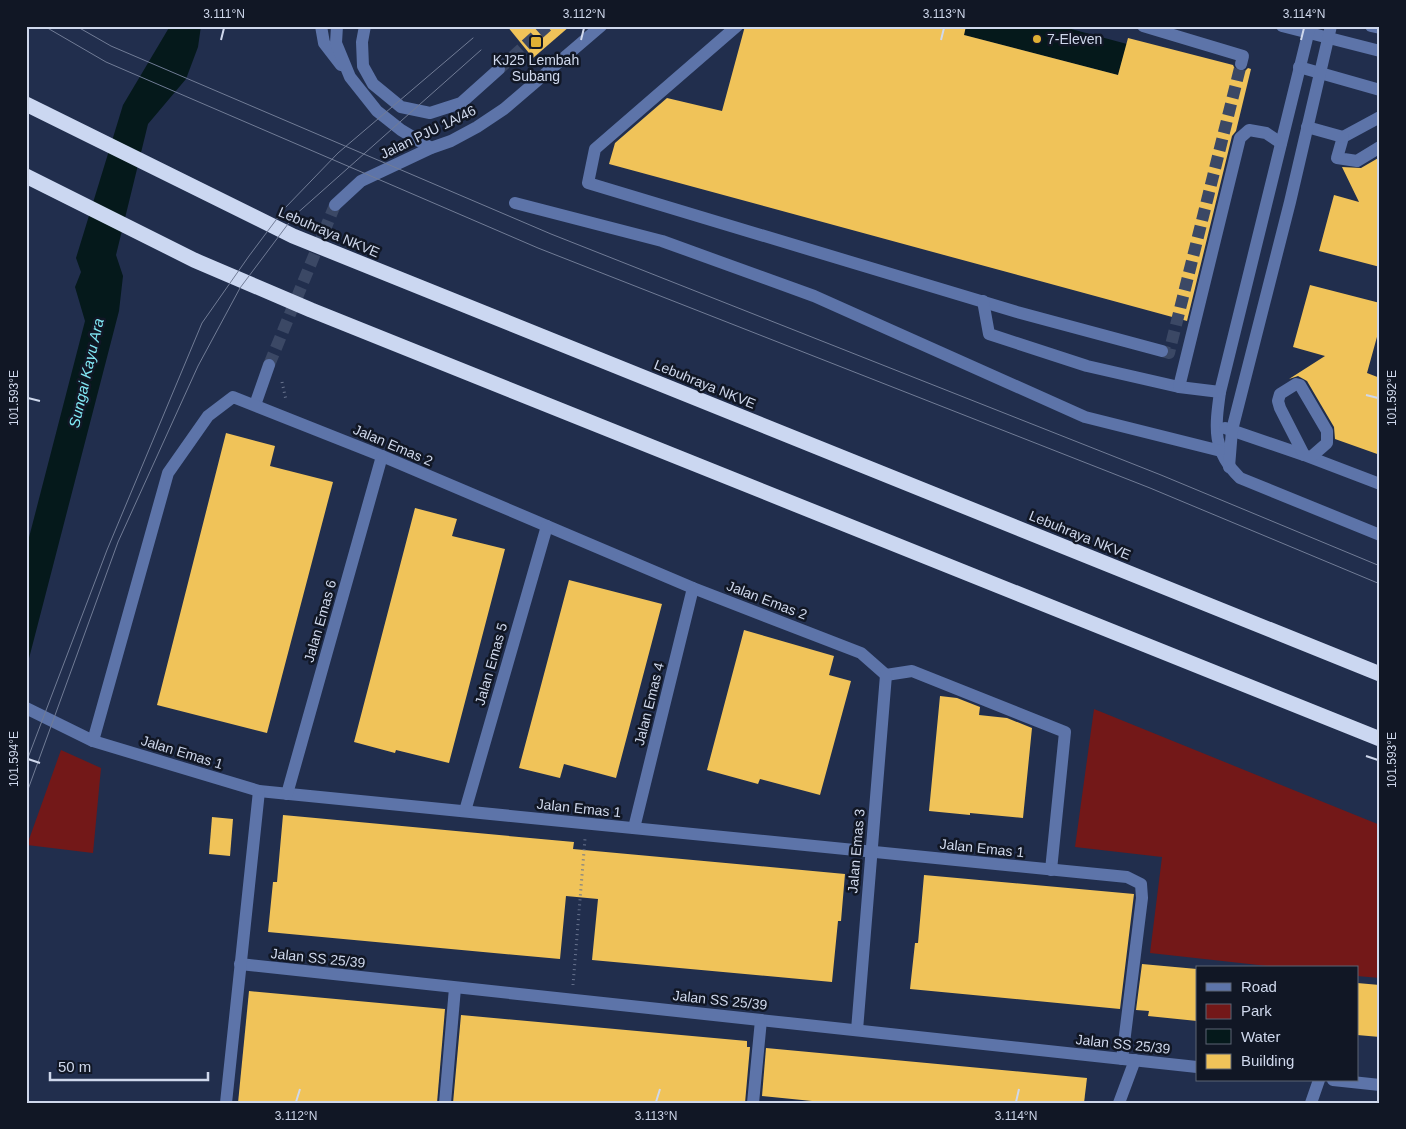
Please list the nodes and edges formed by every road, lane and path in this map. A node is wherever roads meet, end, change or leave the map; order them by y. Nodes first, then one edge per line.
1 (322, 26) edge
2 (337, 26) edge
3 (365, 26) edge
4 (601, 26) edge
5 (737, 26) edge
6 (1143, 26) edge
7 (1282, 26) edge
8 (1371, 26) edge
9 (1380, 28) edge
10 (1309, 30) edge
11 (1329, 32) edge
12 (1380, 51) edge
13 (1241, 64) dead end
14 (1300, 67) junction
15 (499, 69) tunnel mouth
16 (1320, 72) junction
17 (350, 77) junction
18 (1380, 90) edge
19 (31, 107) edge
20 (1380, 117) edge
21 (1307, 127) junction
22 (1343, 137) junction
23 (1281, 143) junction
24 (1380, 147) edge
25 (430, 148) junction
26 (26, 176) edge
27 (515, 203) dead end
28 (336, 205) tunnel mouth
29 (983, 301) junction
30 (1162, 351) dead end
31 (268, 365) tunnel mouth
32 (282, 381) dead end
33 (1178, 387) junction
34 (1220, 392) junction
35 (255, 405) junction
36 (290, 419) junction
37 (1216, 426) junction
38 (1232, 430) junction
39 (1221, 451) junction
40 (382, 456) junction
41 (1308, 456) junction
42 (1229, 467) junction
43 (1380, 484) edge
44 (547, 526) junction
45 (1380, 535) edge
46 (693, 588) junction
47 (1380, 674) edge
48 (886, 675) junction
49 (29, 710) edge
50 (1380, 739) edge
51 (94, 741) junction
52 (259, 791) junction
53 (287, 794) junction
54 (465, 811) junction
55 (586, 823) junction
56 (634, 828) junction
57 (872, 852) junction
58 (1051, 870) junction
59 (240, 964) junction
60 (455, 988) junction
61 (571, 999) junction
62 (761, 1020) junction
63 (857, 1030) junction
64 (1122, 1058) junction
65 (1135, 1060) junction
66 (1196, 1066) edge
67 (1318, 1082) edge
68 (1352, 1082) edge
69 (1380, 1085) edge
70 (226, 1103) edge
71 (445, 1103) edge
72 (753, 1103) edge
73 (1119, 1103) edge
74 (1311, 1103) edge

1 - 17 street
2 - 17 street
3 - 15 street, Jalan PJU 1A/46
4 - 25 street, Jalan PJU 1A/46
5 - 29 street
6 - 13 street
7 - 10 street
8 - 9 street
10 - 11 street
10 - 14 street
11 - 12 street
11 - 16 street
14 - 16 street
14 - 23 street
16 - 18 street
16 - 21 street
17 - 25 street
19 - 47 highway, Lebuhraya NKVE
20 - 22 street
21 - 22 street
21 - 38 street
22 - 24 street
23 - 33 street
23 - 34 street
25 - 28 street, Jalan PJU 1A/46
26 - 50 highway
27 - 39 street
29 - 30 street
29 - 33 street
31 - 35 street
32 - 36 path
33 - 34 street
34 - 37 street
35 - 36 street, Jalan Emas 2
35 - 51 street, Jalan Emas 2
36 - 40 street, Jalan Emas 2
37 - 38 street
37 - 39 street
38 - 41 street
38 - 42 street
39 - 42 street
40 - 44 street, Jalan Emas 2
40 - 53 street, Jalan Emas 6
41 - 41 street
41 - 43 street
42 - 45 street
44 - 46 street, Jalan Emas 2
44 - 54 street, Jalan Emas 5
46 - 48 street, Jalan Emas 2
46 - 56 street, Jalan Emas 4
48 - 57 street, Jalan Emas 3
48 - 58 street
49 - 51 street, Jalan Emas 1
51 - 52 street, Jalan Emas 1
52 - 53 street, Jalan Emas 1
52 - 59 street
53 - 54 street, Jalan Emas 1
54 - 55 street, Jalan Emas 1
55 - 56 street, Jalan Emas 1
55 - 61 path
56 - 57 street, Jalan Emas 1
57 - 58 street, Jalan Emas 1
57 - 63 street, Jalan Emas 3
58 - 64 street, Jalan Emas 1
59 - 60 street, Jalan SS 25/39
59 - 70 street
60 - 61 street, Jalan SS 25/39
60 - 71 street
61 - 62 street, Jalan SS 25/39
62 - 63 street, Jalan SS 25/39
62 - 72 street
63 - 64 street, Jalan SS 25/39
64 - 65 street, Jalan SS 25/39
65 - 66 street, Jalan SS 25/39
65 - 73 street
67 - 74 street
68 - 69 street

